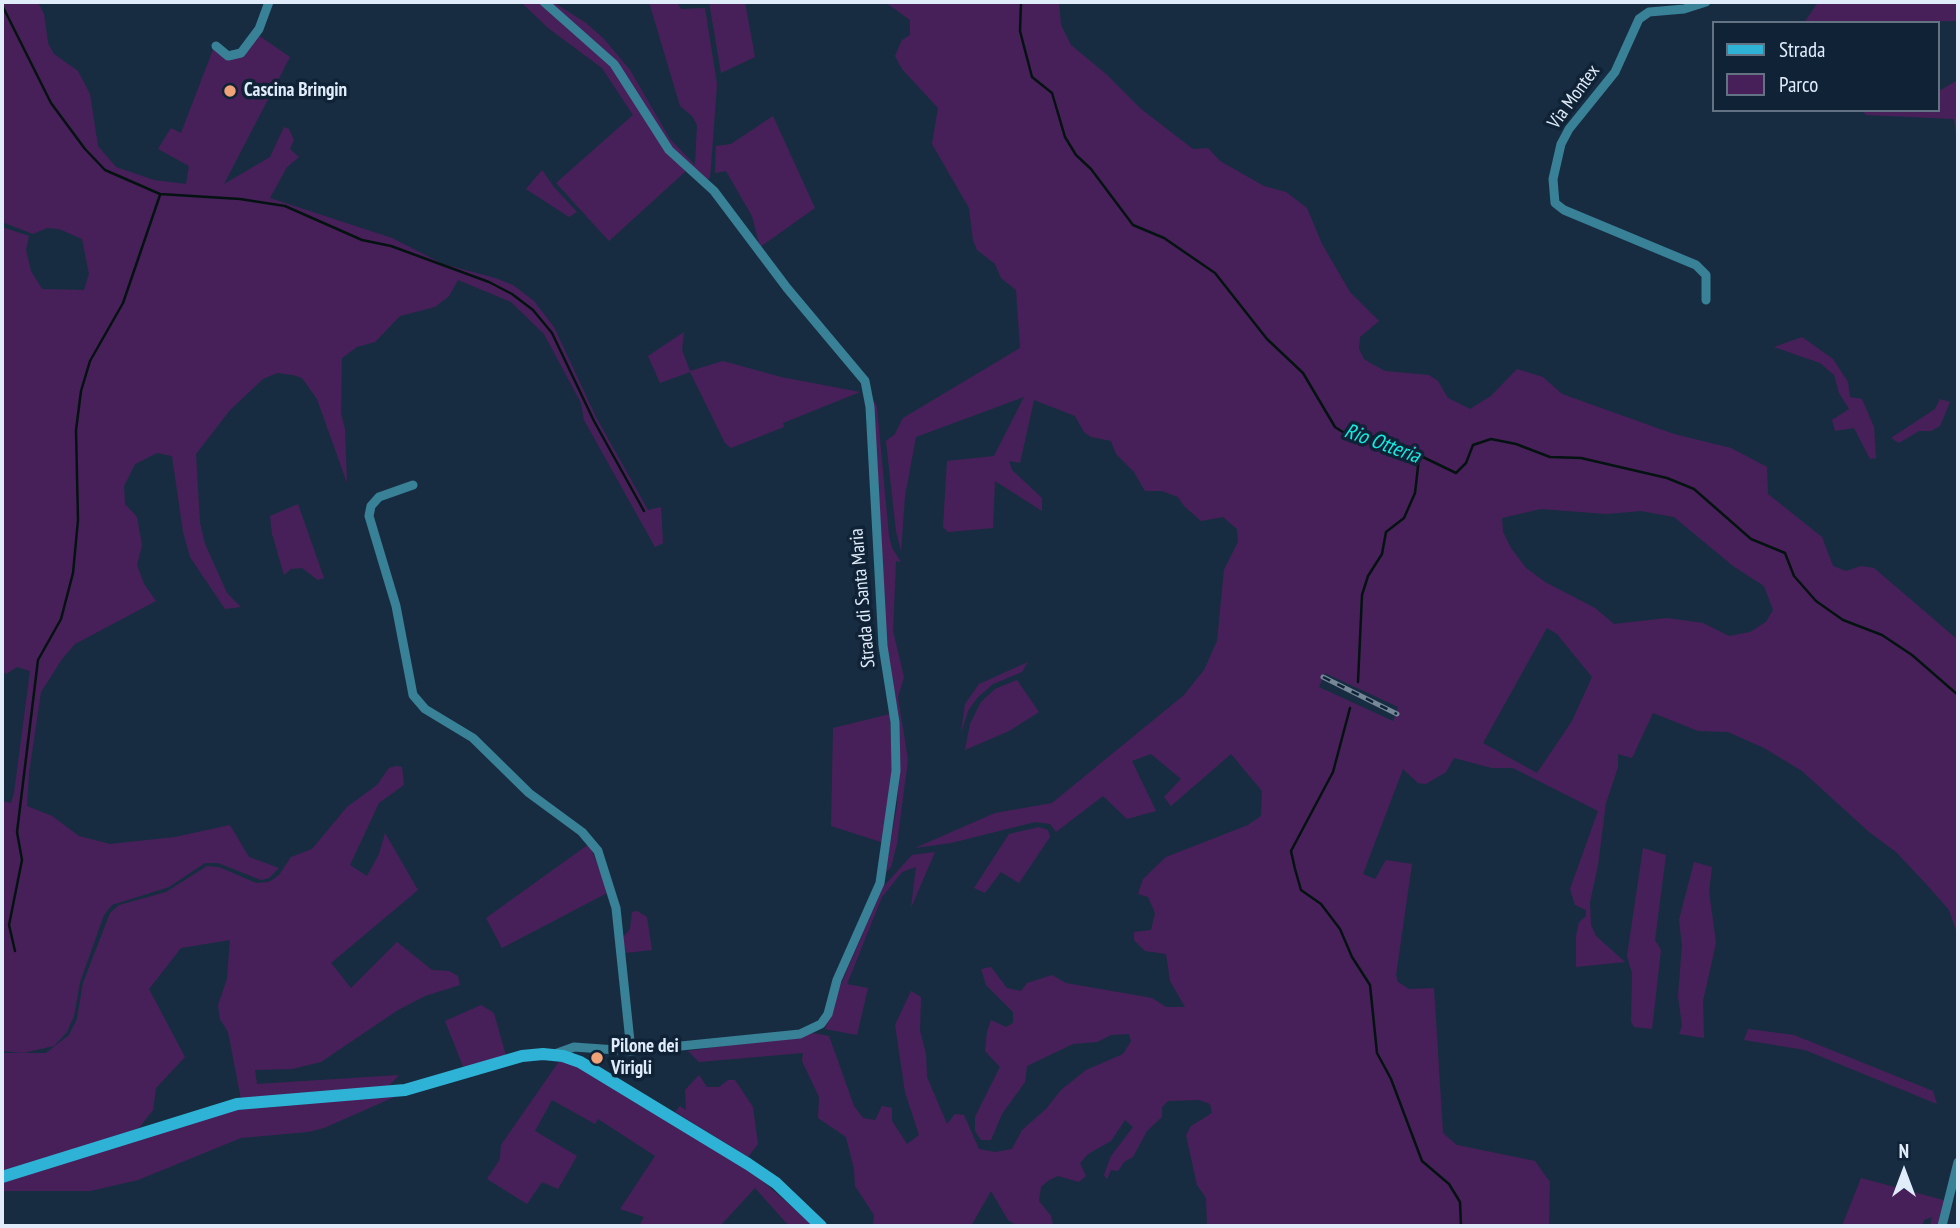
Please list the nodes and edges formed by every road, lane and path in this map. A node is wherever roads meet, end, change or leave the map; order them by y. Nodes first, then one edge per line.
1 (269, 2) edge
2 (544, 2) edge
3 (1706, 2) edge
4 (216, 46) dead end
5 (1706, 300) dead end
6 (413, 485) dead end
7 (631, 1051) junction
8 (552, 1055) junction
9 (1958, 1162) edge
10 (2, 1177) edge
11 (821, 1226) edge
12 (1942, 1226) edge

1 - 4 street
2 - 7 street, Strada di Santa Maria
3 - 5 street, Via Montex
6 - 7 street
7 - 8 street, Strada di Santa Maria
8 - 10 main road
8 - 11 main road
9 - 12 street

